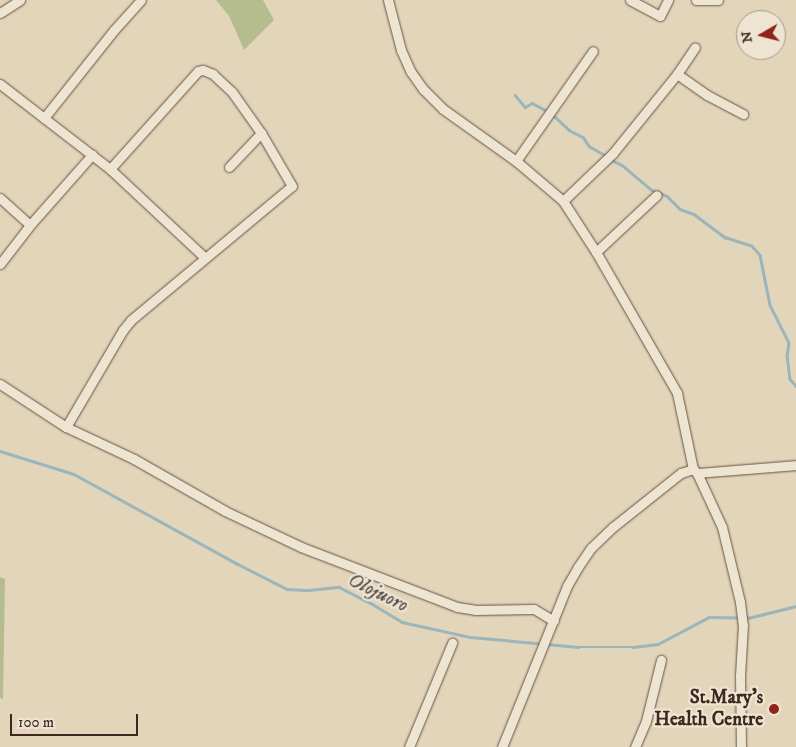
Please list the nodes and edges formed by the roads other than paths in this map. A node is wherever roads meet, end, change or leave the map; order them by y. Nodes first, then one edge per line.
1 (20, 0) edge
2 (141, 0) edge
3 (388, 0) edge
4 (630, 0) edge
5 (668, 0) edge
6 (696, 0) edge
7 (718, 0) edge
8 (0, 14) edge
9 (695, 47) dead end
10 (592, 51) dead end
11 (677, 74) junction
12 (0, 84) edge
13 (743, 114) dead end
14 (44, 118) junction
15 (261, 133) junction
16 (92, 155) junction
17 (516, 161) junction
18 (229, 167) dead end
19 (110, 169) junction
20 (657, 196) dead end
21 (0, 198) edge
22 (563, 201) junction
23 (30, 224) junction
24 (596, 252) junction
25 (205, 258) junction
26 (0, 264) edge
27 (0, 384) edge
28 (66, 427) junction
29 (796, 464) edge
30 (695, 471) junction
31 (554, 621) junction
32 (452, 643) dead end
33 (661, 660) dead end
34 (409, 747) edge
35 (502, 747) edge
36 (636, 747) edge
37 (741, 747) edge

1 - 8 street
2 - 14 street
3 - 17 street
4 - 5 street
6 - 7 street
9 - 11 street
10 - 17 street
11 - 13 street
11 - 22 street
12 - 14 street
14 - 16 street
15 - 18 street
15 - 19 street
15 - 25 street
16 - 19 street
16 - 23 street
17 - 22 street
19 - 25 street
20 - 24 street
21 - 23 street
22 - 24 street
23 - 26 street
24 - 30 street
25 - 28 street
27 - 28 street
28 - 31 street
29 - 30 street
30 - 31 street
30 - 37 street
31 - 35 street
32 - 34 street
33 - 36 street

